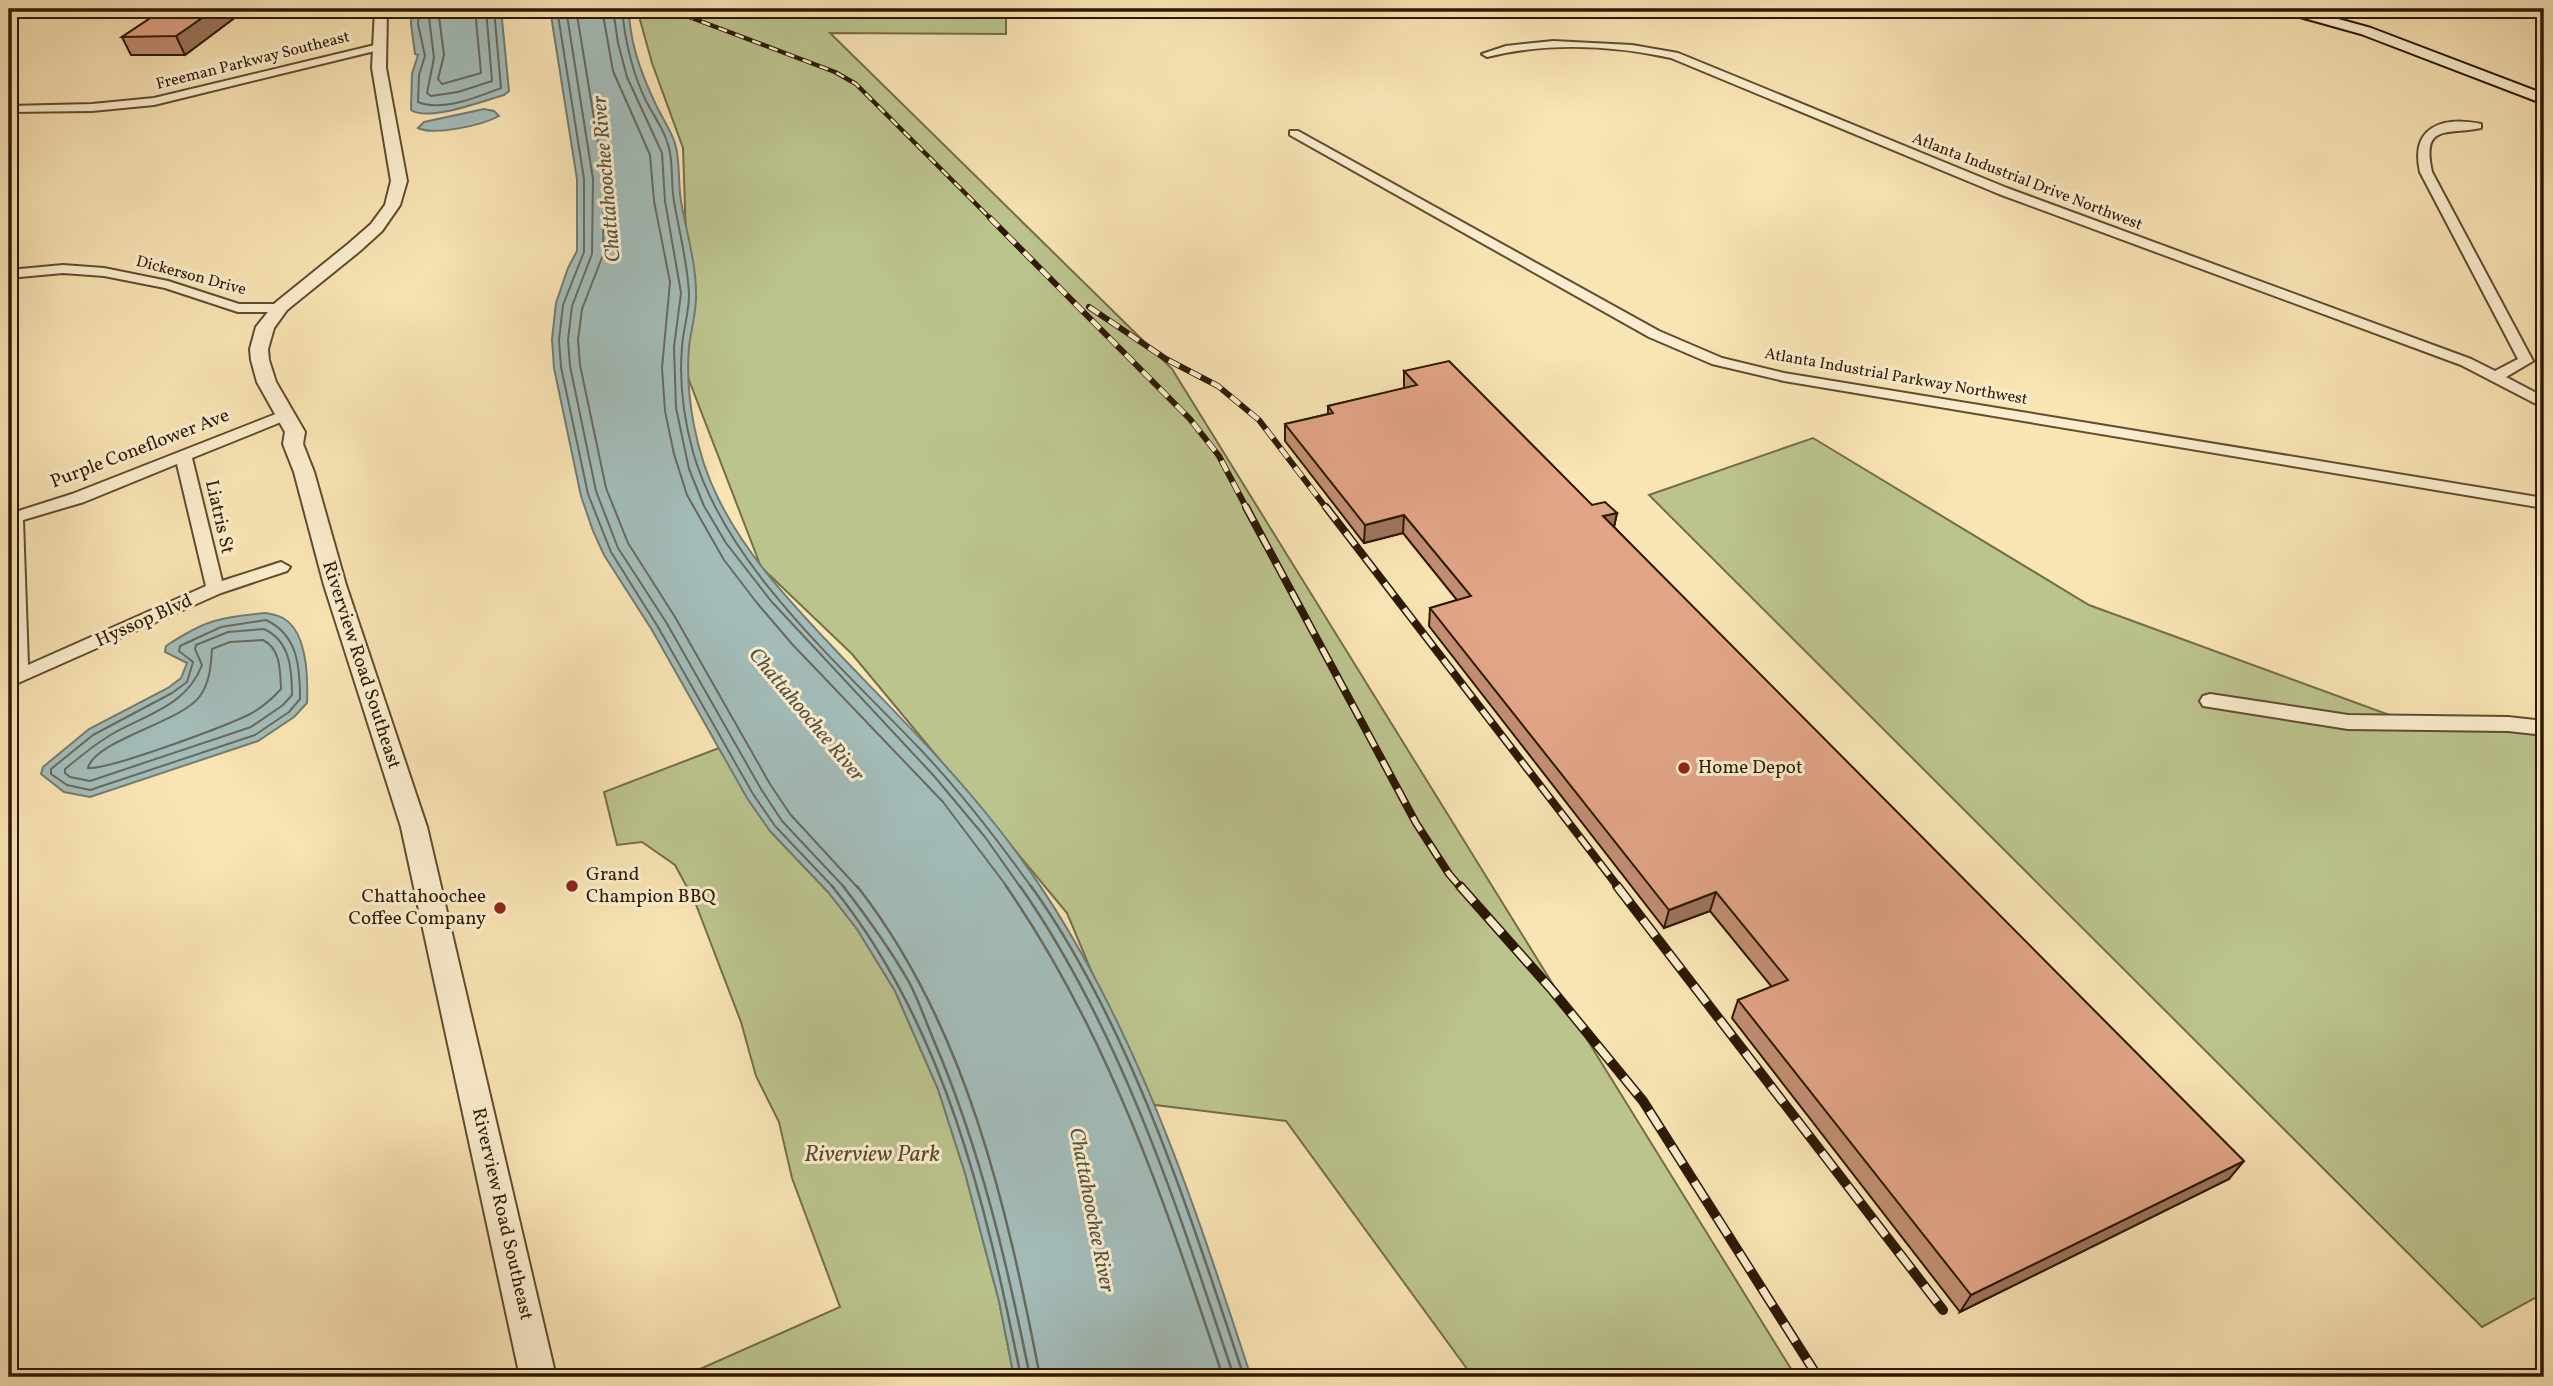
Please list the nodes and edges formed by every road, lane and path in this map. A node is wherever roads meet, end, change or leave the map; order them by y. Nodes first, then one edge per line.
1 (381, 9) edge
2 (2287, 9) edge
3 (379, 47) junction
4 (1487, 54) dead end
5 (2544, 99) edge
6 (9, 109) edge
7 (2477, 126) dead end
8 (1293, 133) dead end
9 (9, 274) edge
10 (282, 307) junction
11 (2496, 377) junction
12 (2544, 403) edge
13 (286, 415) junction
14 (183, 455) junction
15 (2544, 503) edge
16 (12, 518) edge
17 (281, 567) dead end
18 (215, 589) junction
19 (12, 600) edge
20 (14, 679) edge
21 (2210, 701) dead end
22 (2544, 728) edge
23 (538, 1377) edge

1 - 3 street, Riverview Road Southeast
2 - 5 main road
3 - 6 street, Freeman Parkway Southeast
3 - 10 street, Riverview Road Southeast
4 - 11 street, Atlanta Industrial Drive Northwest
7 - 11 street
8 - 15 street, Atlanta Industrial Parkway Northwest
9 - 10 street, Dickerson Drive
10 - 13 street, Riverview Road Southeast
11 - 12 street, Atlanta Industrial Drive Northwest
13 - 14 street, Purple Coneflower Ave
13 - 23 street, Riverview Road Southeast
14 - 16 street, Purple Coneflower Ave
14 - 18 street, Liatris St
16 - 19 street
17 - 18 street, Hyssop Blvd
18 - 20 street, Hyssop Blvd
19 - 20 street
21 - 22 street

